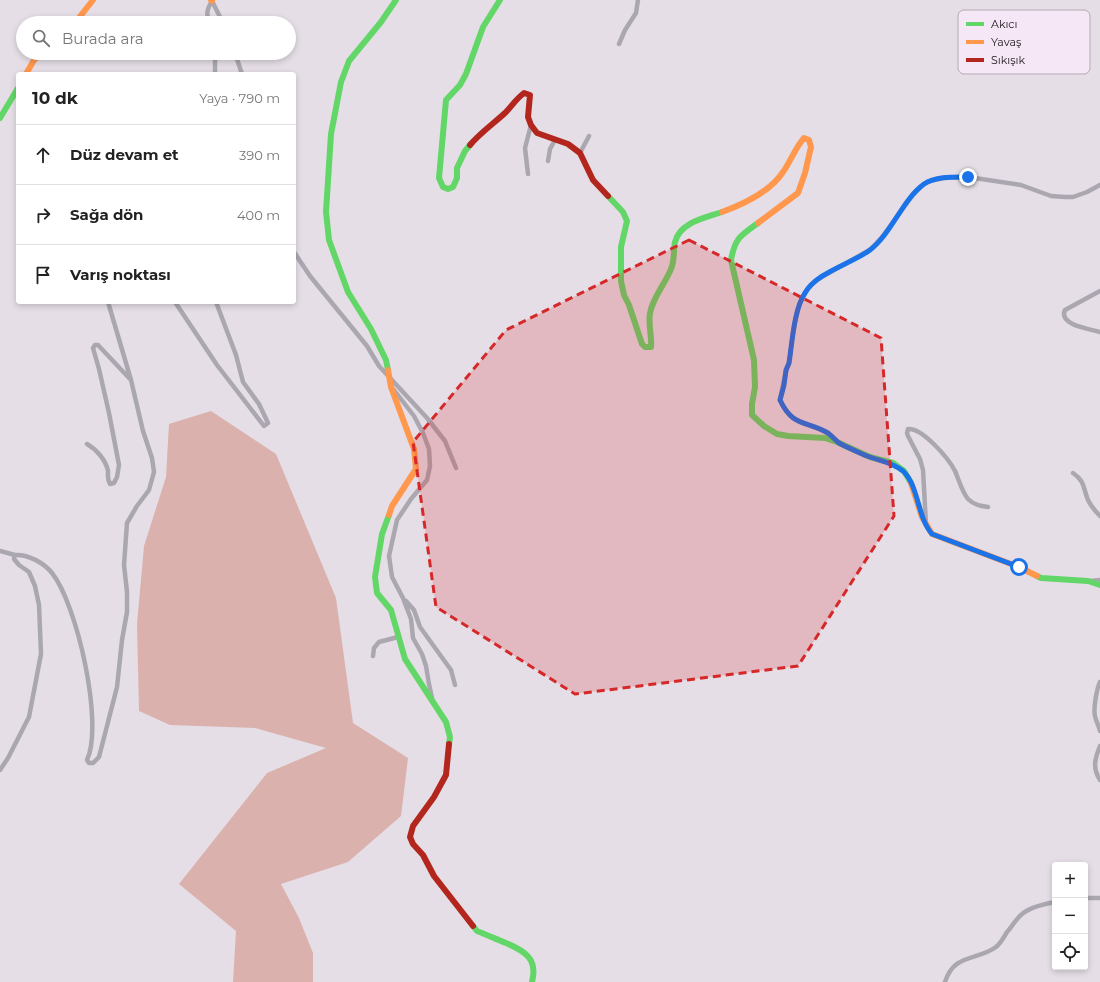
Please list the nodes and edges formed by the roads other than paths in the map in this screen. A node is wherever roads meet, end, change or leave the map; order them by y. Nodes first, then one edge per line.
1 (93, 0) edge
2 (211, 0) edge
3 (396, 0) edge
4 (500, 0) edge
5 (638, 0) edge
6 (80, 16) edge
7 (207, 16) edge
8 (219, 16) edge
9 (619, 44) dead end
10 (34, 60) edge
11 (215, 60) edge
12 (237, 60) edge
13 (27, 72) edge
14 (216, 72) edge
15 (241, 72) edge
16 (16, 91) edge
17 (0, 118) edge
18 (531, 125) junction
19 (589, 136) dead end
20 (555, 140) junction
21 (580, 153) junction
22 (548, 161) dead end
23 (528, 174) dead end
24 (1100, 185) edge
25 (296, 255) edge
26 (1100, 291) edge
27 (109, 304) edge
28 (176, 304) edge
29 (217, 304) edge
30 (1100, 332) edge
31 (390, 377) junction
32 (131, 380) junction
33 (392, 387) junction
34 (838, 442) junction
35 (87, 444) dead end
36 (456, 468) dead end
37 (1073, 473) dead end
38 (988, 507) dead end
39 (1100, 516) edge
40 (927, 528) junction
41 (0, 551) edge
42 (15, 555) junction
43 (1100, 580) edge
44 (1088, 581) junction
45 (1100, 585) edge
46 (403, 598) junction
47 (398, 637) junction
48 (373, 656) dead end
49 (1100, 682) edge
50 (455, 685) dead end
51 (433, 702) junction
52 (1100, 732) edge
53 (1100, 740) edge
54 (1100, 744) edge
55 (0, 770) edge
56 (1100, 780) edge
57 (1088, 898) edge
58 (1100, 898) edge
59 (1052, 903) edge
60 (532, 982) edge
61 (945, 982) edge

1 - 6 street
2 - 7 street
2 - 8 street
3 - 31 street
4 - 18 street
5 - 9 street
10 - 13 street
11 - 14 street
12 - 15 street
16 - 17 street
18 - 20 street
18 - 23 street
19 - 21 street
20 - 21 street
20 - 22 street
21 - 34 street
24 - 34 street
25 - 31 street
26 - 30 street
27 - 32 street
28 - 29 street
31 - 33 street
31 - 36 street
32 - 35 street
32 - 42 street
33 - 46 street
33 - 47 street
34 - 40 street
37 - 39 street
38 - 40 street
40 - 44 street
41 - 42 street
42 - 55 street
43 - 44 street
44 - 45 street
46 - 50 street
46 - 51 street
47 - 48 street
47 - 51 street
49 - 52 street
51 - 60 street
53 - 54 street
54 - 56 street
57 - 58 street
59 - 61 street

